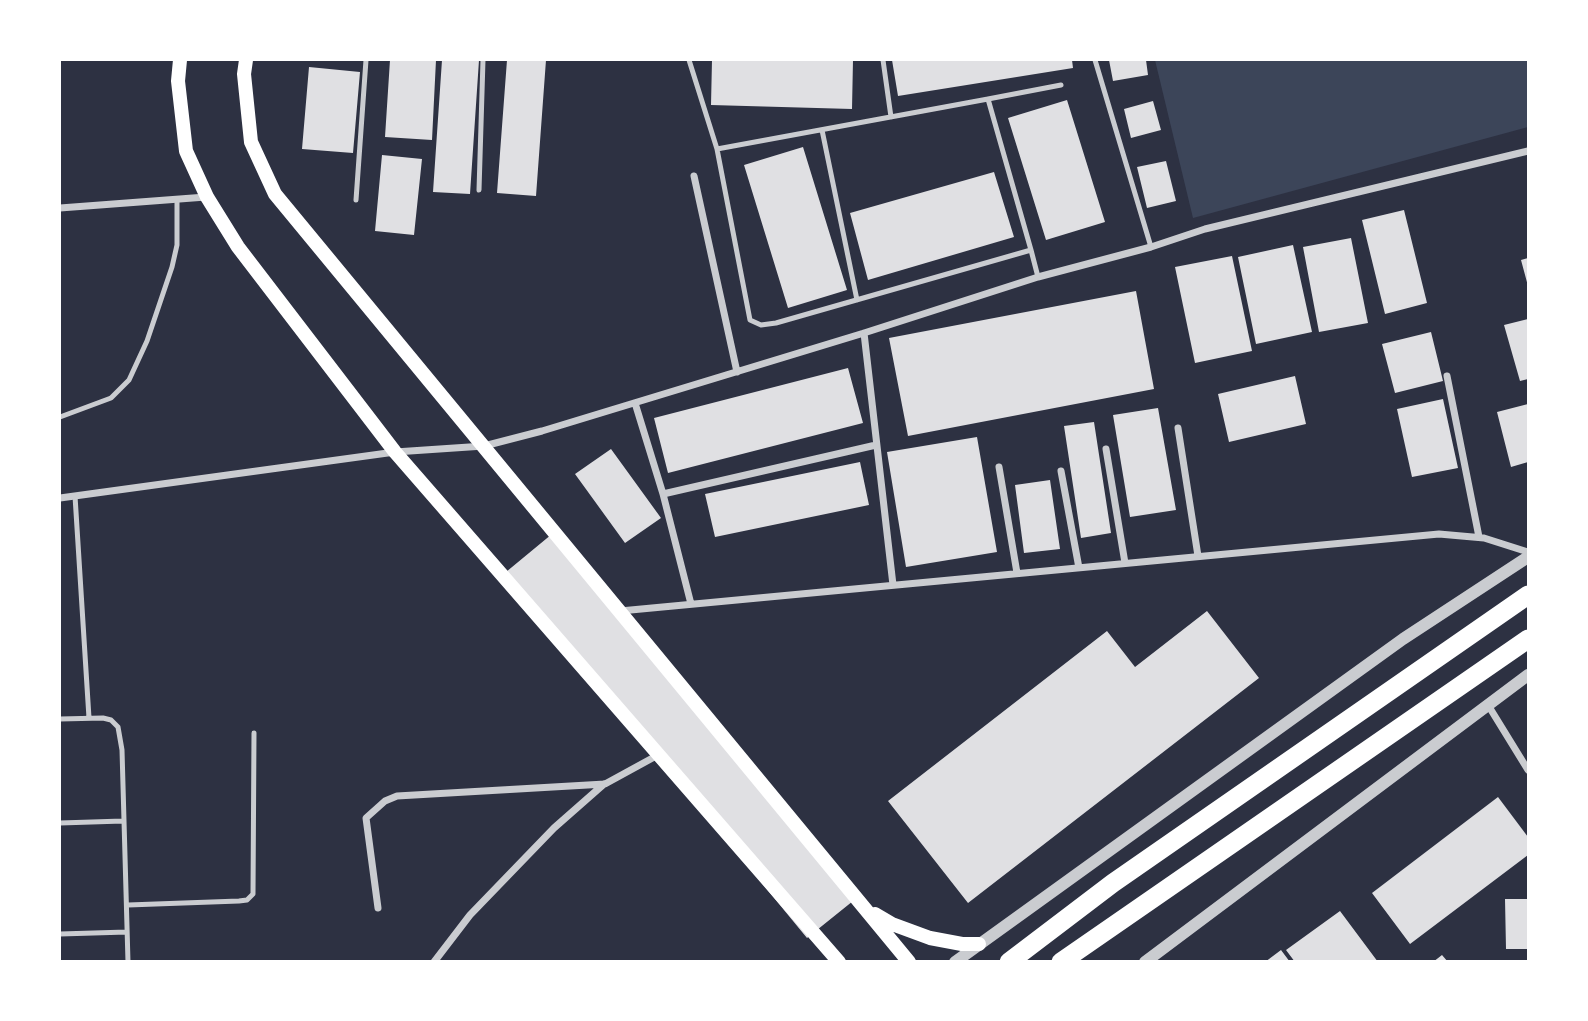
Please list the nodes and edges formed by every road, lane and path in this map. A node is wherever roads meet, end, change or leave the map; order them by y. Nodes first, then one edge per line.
1 (180, 60) edge
2 (246, 60) edge
3 (366, 60) edge
4 (483, 60) edge
5 (689, 60) edge
6 (883, 60) edge
7 (1094, 60) edge
8 (1061, 85) dead end
9 (988, 100) junction
10 (891, 117) junction
11 (822, 130) junction
12 (717, 149) junction
13 (1528, 151) edge
14 (694, 176) dead end
15 (479, 190) dead end
16 (207, 197) junction
17 (177, 199) junction
18 (356, 200) dead end
19 (60, 208) edge
20 (1151, 247) junction
21 (1031, 250) junction
22 (1038, 277) junction
23 (857, 300) junction
24 (864, 333) junction
25 (737, 372) junction
26 (1447, 376) dead end
27 (635, 403) junction
28 (60, 417) edge
29 (1178, 428) dead end
30 (876, 445) junction
31 (484, 446) junction
32 (1106, 449) dead end
33 (395, 452) junction
34 (999, 467) dead end
35 (1061, 471) dead end
36 (663, 495) junction
37 (75, 496) junction
38 (60, 498) edge
39 (1479, 537) junction
40 (1528, 554) edge
41 (1198, 556) junction
42 (1125, 564) junction
43 (1079, 568) junction
44 (1017, 573) junction
45 (892, 585) junction
46 (1528, 595) edge
47 (691, 604) junction
48 (619, 611) junction
49 (1528, 639) edge
50 (1528, 675) edge
51 (1488, 705) junction
52 (89, 718) junction
53 (60, 719) edge
54 (254, 733) dead end
55 (659, 755) junction
56 (1528, 770) edge
57 (604, 784) junction
58 (123, 821) junction
59 (60, 823) edge
60 (128, 905) junction
61 (377, 908) dead end
62 (865, 908) junction
63 (127, 932) junction
64 (60, 934) edge
65 (979, 944) junction
66 (836, 959) edge
67 (128, 961) edge
68 (434, 961) edge
69 (909, 961) edge
70 (955, 961) edge
71 (1009, 961) edge
72 (1061, 961) edge
73 (1145, 961) edge

1 - 16 main road
2 - 31 main road
3 - 18 lane
4 - 15 lane
5 - 12 lane
6 - 10 lane
7 - 20 lane
8 - 9 lane
9 - 10 lane
9 - 21 lane
10 - 11 lane
11 - 12 lane
11 - 23 lane
12 - 23 lane
13 - 20 street
14 - 25 street
16 - 17 street
16 - 33 main road
17 - 19 street
17 - 28 lane
20 - 22 street
21 - 22 lane
21 - 23 lane
22 - 24 street
24 - 25 street
24 - 30 street
25 - 27 street
26 - 39 street
27 - 31 street
27 - 36 street
29 - 41 street
30 - 36 street
30 - 45 street
31 - 33 street
31 - 48 main road
32 - 42 street
33 - 37 street
33 - 55 main road
34 - 44 street
35 - 43 street
36 - 47 street
37 - 38 street
37 - 52 lane
39 - 40 street
39 - 41 street
40 - 65 street
41 - 42 street
42 - 43 street
43 - 44 street
44 - 45 street
45 - 47 street
46 - 71 highway
47 - 48 street
48 - 62 main road
49 - 72 highway
50 - 51 street
51 - 56 street
51 - 73 street
52 - 53 lane
52 - 58 lane
54 - 60 lane
55 - 57 street
55 - 66 main road
57 - 61 street
57 - 68 street
58 - 59 lane
58 - 60 lane
60 - 63 lane
62 - 65 main road
62 - 69 main road
63 - 64 lane
63 - 67 lane
65 - 70 street

